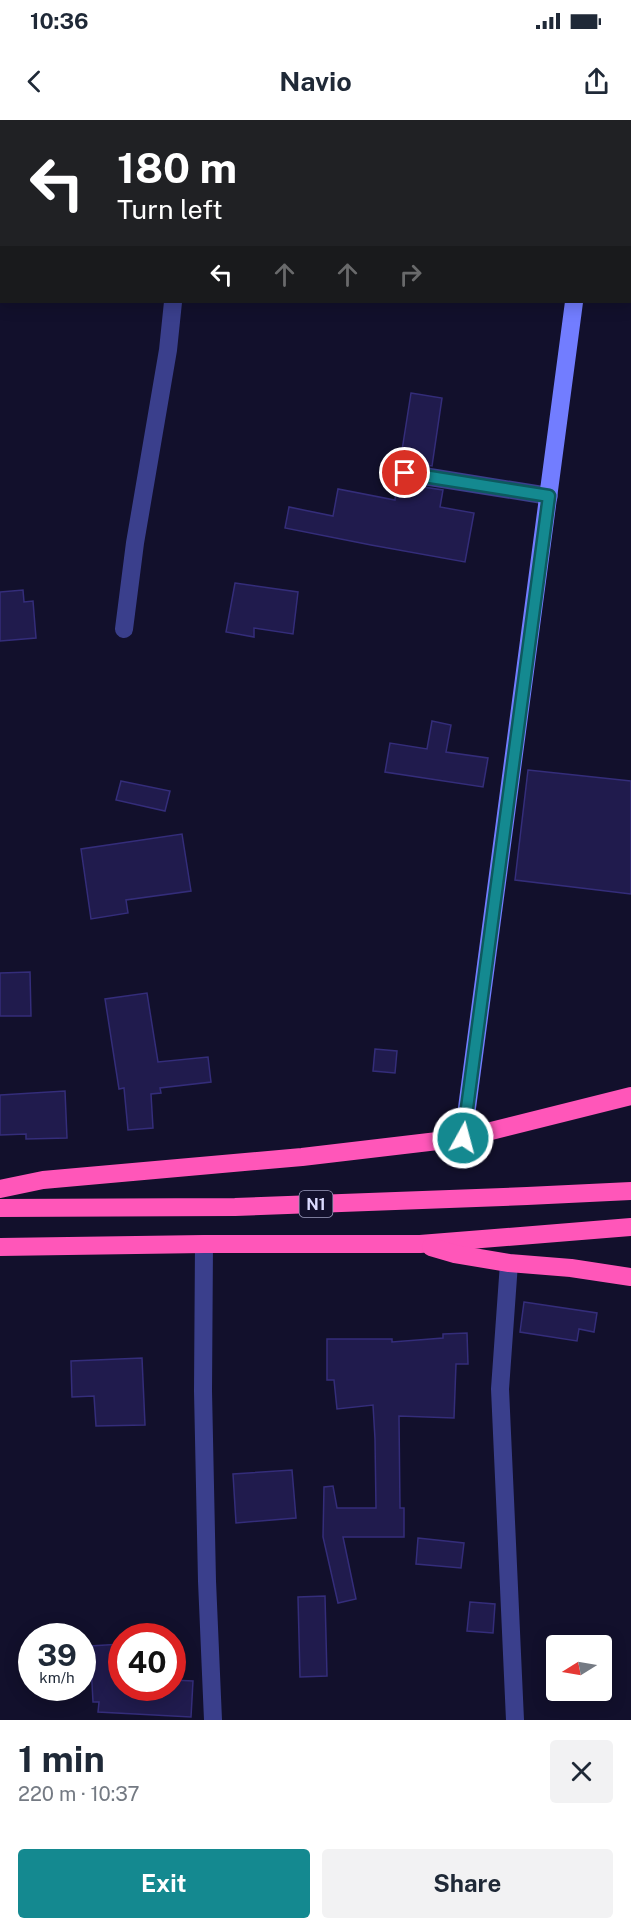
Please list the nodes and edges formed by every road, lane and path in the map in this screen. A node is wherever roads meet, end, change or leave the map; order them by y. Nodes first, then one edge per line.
1 (174, 303) edge
2 (574, 303) edge
3 (405, 473) dead end
4 (549, 496) junction
5 (124, 629) dead end
6 (631, 1096) edge
7 (463, 1138) junction
8 (0, 1189) edge
9 (631, 1191) edge
10 (0, 1208) edge
11 (631, 1227) edge
12 (204, 1244) junction
13 (420, 1244) junction
14 (0, 1247) edge
15 (509, 1263) junction
16 (631, 1277) edge
17 (213, 1720) edge
18 (514, 1720) edge

1 - 5 street
2 - 4 street
3 - 4 street
4 - 7 street
6 - 7 highway
7 - 8 highway
9 - 10 highway, N1
11 - 13 highway, N1
12 - 13 highway, N1
12 - 14 highway, N1
12 - 17 street
13 - 15 highway
15 - 16 highway
15 - 18 street

